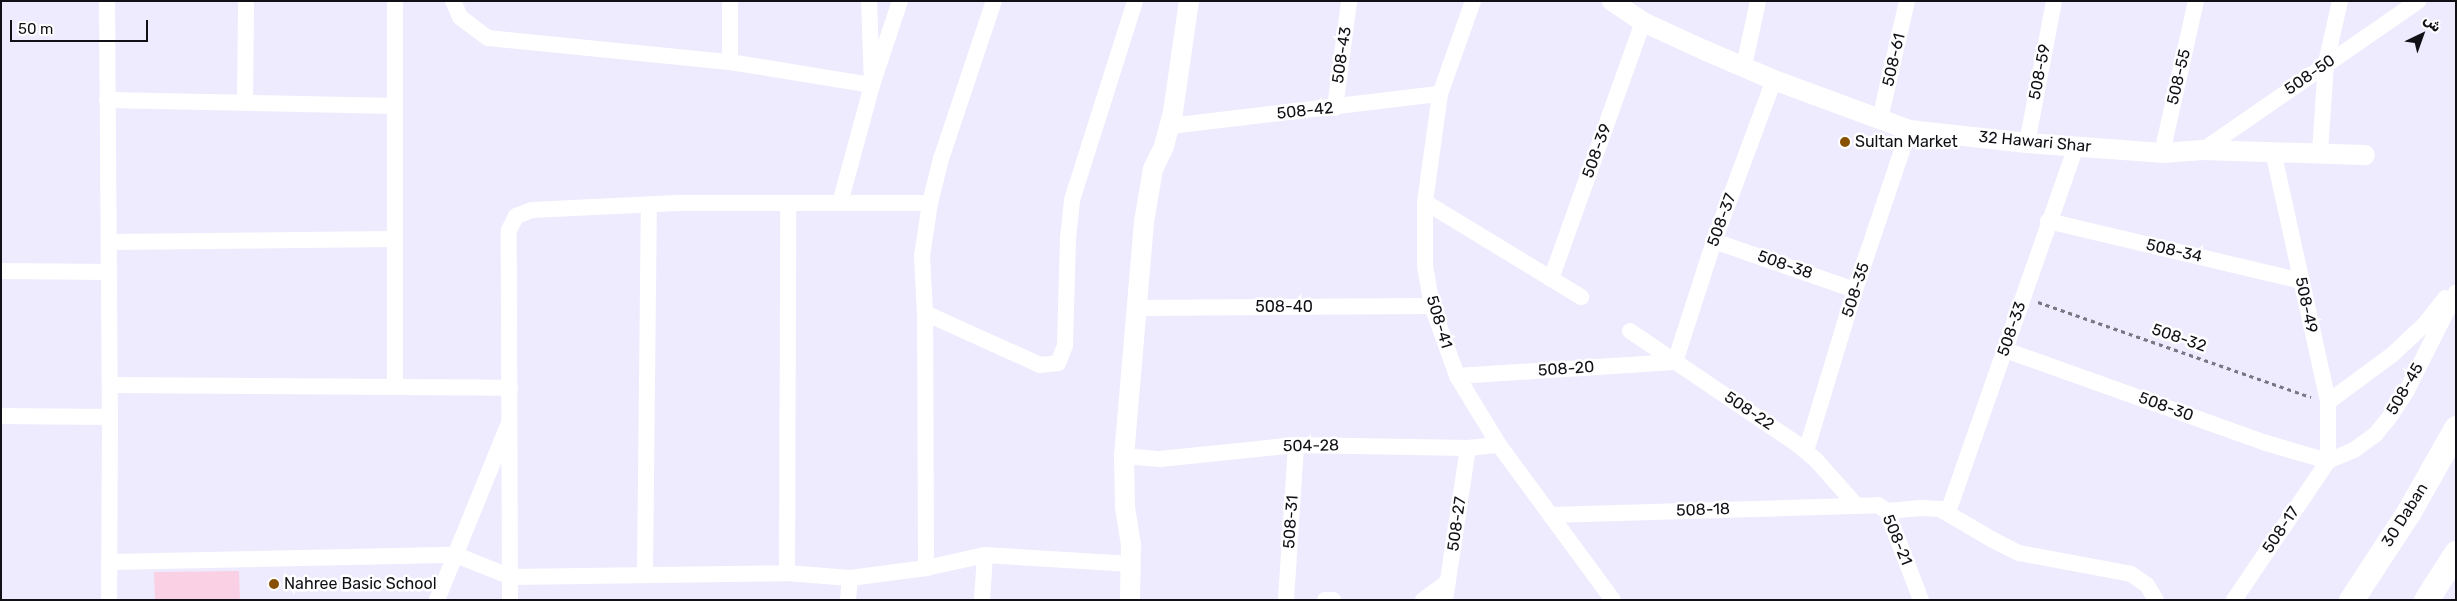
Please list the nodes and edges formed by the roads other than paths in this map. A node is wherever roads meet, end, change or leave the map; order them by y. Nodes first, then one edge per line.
1 (107, 1) edge
2 (246, 1) edge
3 (395, 1) edge
4 (453, 1) edge
5 (730, 1) edge
6 (869, 1) edge
7 (900, 1) edge
8 (994, 1) edge
9 (1135, 1) edge
10 (1189, 1) edge
11 (1349, 1) edge
12 (1473, 1) edge
13 (1612, 1) edge
14 (1758, 1) edge
15 (1908, 1) edge
16 (2054, 1) edge
17 (2196, 1) edge
18 (2340, 1) edge
19 (2418, 1) edge
20 (1643, 22) junction
21 (730, 62) junction
22 (2326, 63) junction
23 (1744, 66) junction
24 (1774, 80) junction
25 (872, 85) junction
26 (1440, 94) junction
27 (108, 100) junction
28 (245, 103) junction
29 (395, 106) junction
30 (1335, 108) junction
31 (1880, 119) junction
32 (1170, 126) junction
33 (1909, 130) junction
34 (2027, 143) junction
35 (2076, 147) junction
36 (2203, 150) junction
37 (2274, 151) junction
38 (2320, 152) junction
39 (2162, 153) junction
40 (2365, 154) dead end
41 (1425, 202) junction
42 (788, 203) junction
43 (840, 203) junction
44 (930, 203) junction
45 (649, 206) junction
46 (2048, 222) junction
47 (395, 240) junction
48 (1714, 241) junction
49 (109, 242) junction
50 (1, 271) edge
51 (109, 272) junction
52 (1551, 279) junction
53 (2301, 281) junction
54 (2456, 284) edge
55 (1855, 290) junction
56 (2456, 293) edge
57 (1581, 297) dead end
58 (1432, 306) junction
59 (1136, 308) junction
60 (924, 313) junction
61 (1630, 331) dead end
62 (2005, 350) junction
63 (1675, 362) junction
64 (1457, 376) junction
65 (110, 385) junction
66 (395, 387) junction
67 (510, 388) junction
68 (2328, 402) junction
69 (1, 416) edge
70 (110, 417) junction
71 (510, 418) junction
72 (2456, 428) edge
73 (1296, 444) junction
74 (1498, 445) junction
75 (1468, 448) junction
76 (1806, 451) junction
77 (1124, 456) junction
78 (2328, 460) junction
79 (1856, 504) junction
80 (1888, 512) junction
81 (1948, 512) junction
82 (1550, 515) junction
83 (2456, 553) edge
84 (456, 555) junction
85 (985, 555) junction
86 (110, 562) junction
87 (1132, 564) junction
88 (926, 568) junction
89 (786, 573) junction
90 (645, 574) junction
91 (510, 576) junction
92 (850, 578) junction
93 (1448, 582) junction
94 (109, 600) edge
95 (438, 600) edge
96 (510, 600) edge
97 (848, 600) edge
98 (982, 600) edge
99 (1130, 600) edge
100 (1286, 600) edge
101 (1325, 600) edge
102 (1333, 600) edge
103 (1423, 600) edge
104 (1445, 600) edge
105 (1613, 600) edge
106 (1921, 600) edge
107 (2156, 600) edge
108 (2234, 600) edge
109 (2351, 600) edge
110 (2426, 600) edge

1 - 27 street
2 - 28 street
3 - 29 street
4 - 21 street
5 - 21 street
6 - 25 street
7 - 25 street
8 - 44 street
9 - 60 street
10 - 32 street
11 - 30 street, 508-43
12 - 26 street, 508-41
13 - 20 street, 32 Hawari Shar
14 - 23 street
15 - 31 street, 508-61
16 - 34 street, 508-59
17 - 39 street, 508-55
18 - 22 street
19 - 22 street, 508-50
20 - 23 street, 32 Hawari Shar
20 - 52 street, 508-39
21 - 25 street
22 - 36 street, 508-50
22 - 38 street
23 - 24 street, 32 Hawari Shar
24 - 31 street, 32 Hawari Shar
24 - 48 street, 508-37
25 - 43 street
26 - 30 street, 508-42
26 - 41 street, 508-41
27 - 28 street
27 - 49 street
28 - 29 street
29 - 47 street
30 - 32 street, 508-42
31 - 33 street, 32 Hawari Shar
32 - 59 street
33 - 34 street, 32 Hawari Shar
33 - 55 street, 508-35
34 - 35 street, 32 Hawari Shar
35 - 39 street, 32 Hawari Shar
35 - 46 street, 508-33
36 - 37 street, 32 Hawari Shar
36 - 39 street, 32 Hawari Shar
37 - 38 street, 32 Hawari Shar
37 - 53 street, 508-49
38 - 40 street, 32 Hawari Shar
41 - 52 street
41 - 58 street, 508-41
42 - 43 street
42 - 45 street
42 - 89 street
43 - 44 street
44 - 60 street
45 - 67 street
45 - 90 street
46 - 53 street, 508-34
46 - 62 street, 508-33
47 - 49 street
47 - 66 street
48 - 55 street, 508-38
48 - 63 street, 508-37
49 - 51 street
50 - 51 street
51 - 65 street
52 - 57 street
53 - 68 street, 508-49
54 - 68 street
55 - 76 street, 508-35
56 - 78 street, 508-45
58 - 59 street, 508-40
58 - 64 street, 508-41
59 - 77 street
60 - 88 street
61 - 63 street, 508-22
62 - 78 street, 508-30
62 - 81 street, 508-33
63 - 64 street, 508-20
63 - 76 street, 508-22
64 - 74 street, 508-41
65 - 66 street
65 - 70 street
66 - 67 street
67 - 71 street
68 - 78 street, 508-49
69 - 70 street
70 - 86 street
71 - 84 street
71 - 91 street
72 - 109 main road, 30 Daban
73 - 75 street, 504-28
73 - 77 street, 504-28
73 - 100 street, 508-31
74 - 75 street, 504-28
74 - 82 street, 508-41
75 - 93 street, 508-27
76 - 79 street, 508-22
77 - 87 street
78 - 108 street, 508-17
79 - 80 street, 508-21
79 - 82 street, 508-18
80 - 81 street
80 - 106 street, 508-21
81 - 107 street
82 - 105 street, 508-41
83 - 110 main road
84 - 86 street
84 - 91 street
84 - 95 street
85 - 87 street
85 - 88 street
85 - 98 street
86 - 94 street
87 - 99 street
88 - 92 street
89 - 90 street
89 - 92 street
90 - 91 street
91 - 96 street
92 - 97 street
93 - 103 street
93 - 104 street, 508-27
101 - 102 street

